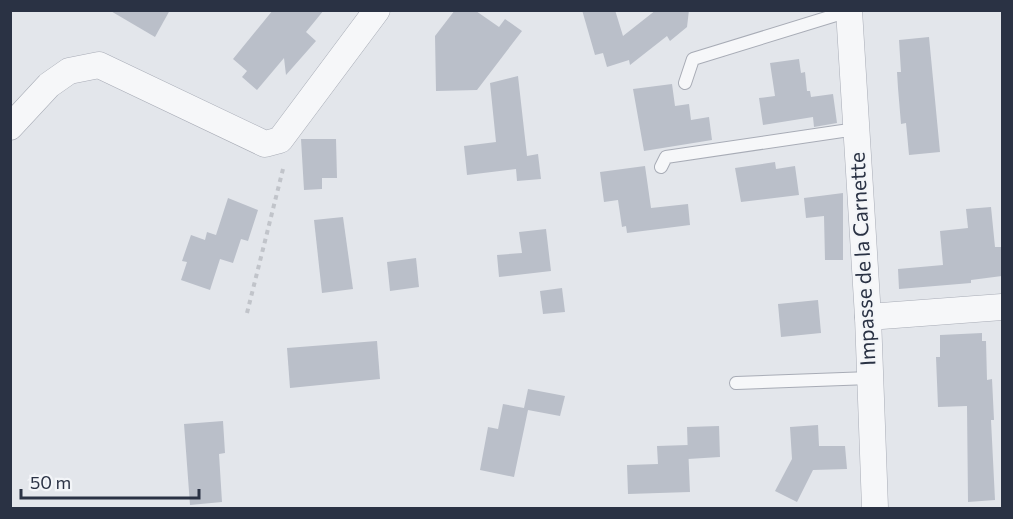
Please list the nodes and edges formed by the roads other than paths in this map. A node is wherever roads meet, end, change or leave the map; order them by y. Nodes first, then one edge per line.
1 (377, 10) edge
2 (849, 11) edge
3 (685, 83) dead end
4 (10, 127) edge
5 (856, 129) junction
6 (661, 167) dead end
7 (1002, 308) edge
8 (868, 317) junction
9 (870, 378) junction
10 (736, 383) dead end
11 (876, 508) edge

1 - 4 street
2 - 3 lane
2 - 5 street, Impasse de la Carnette
5 - 6 lane
5 - 8 street, Impasse de la Carnette
7 - 8 street
8 - 9 street, Impasse de la Carnette
9 - 10 lane
9 - 11 street, Impasse de la Carnette

